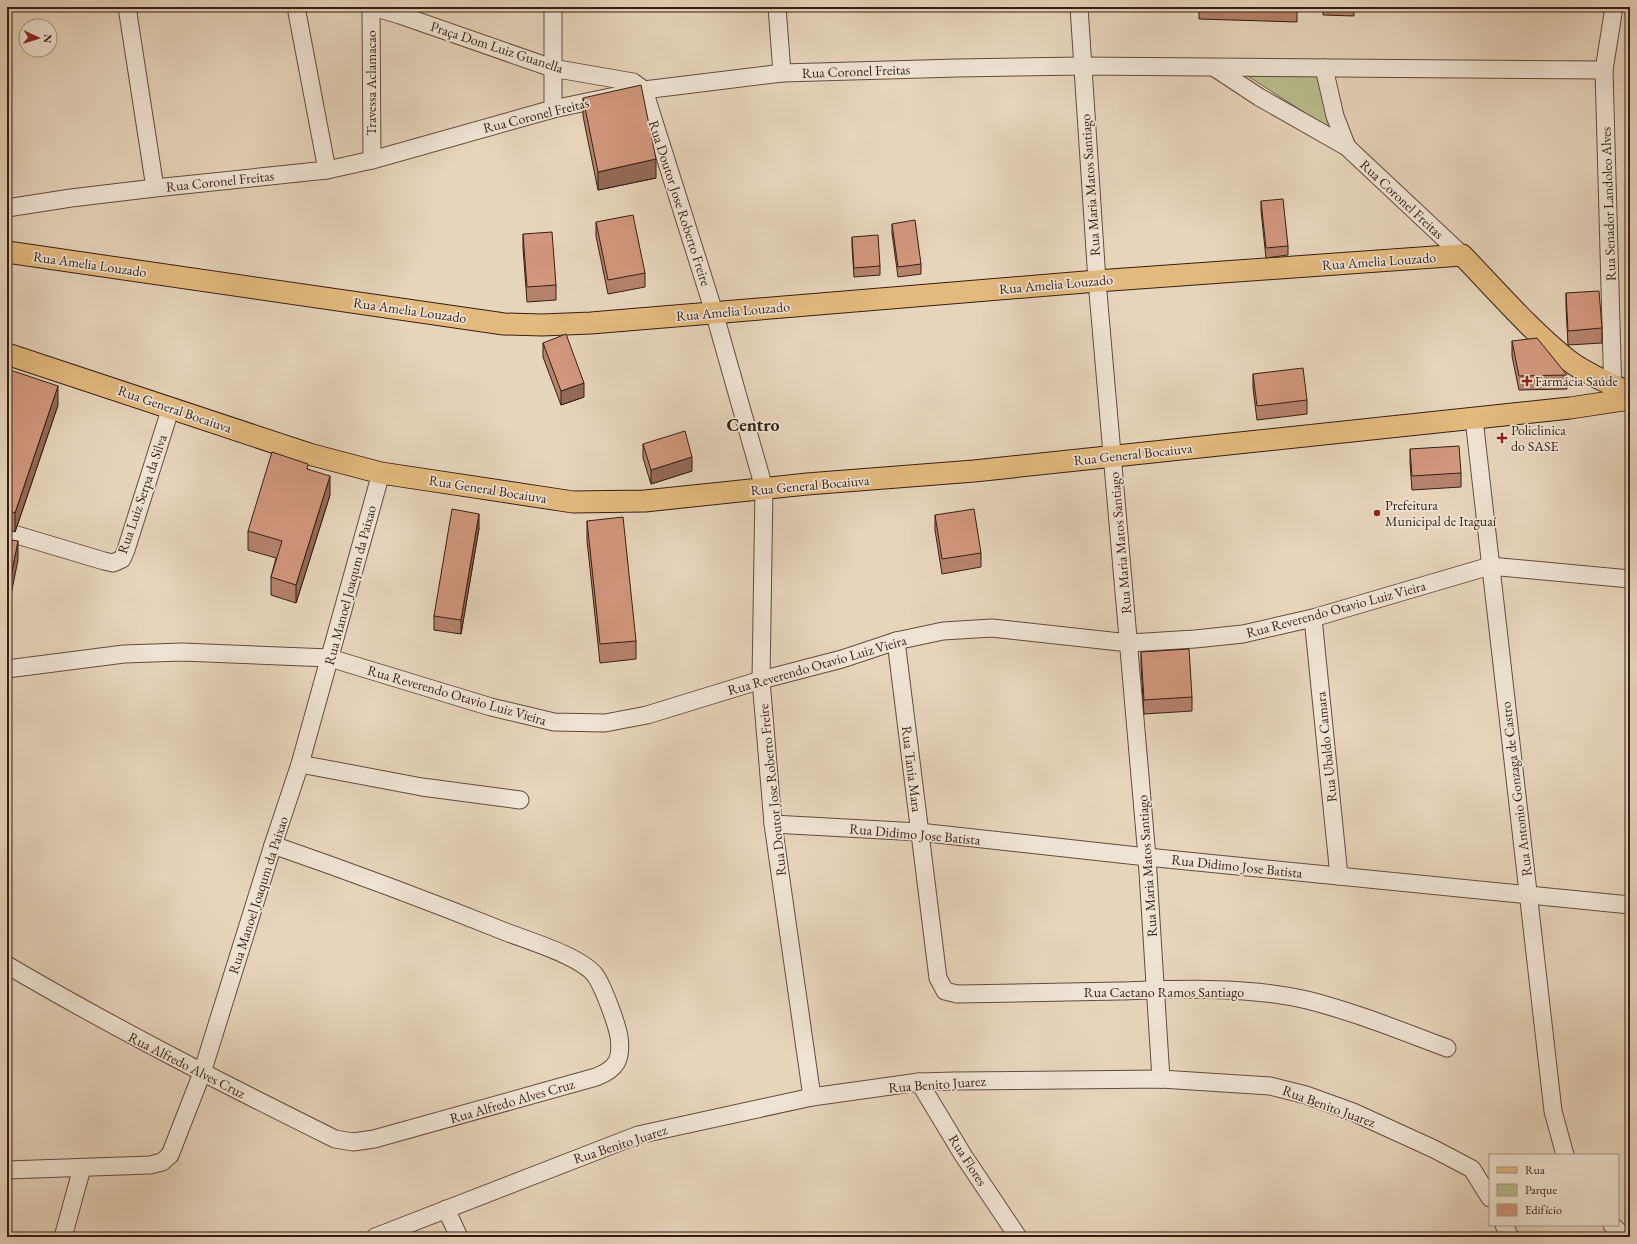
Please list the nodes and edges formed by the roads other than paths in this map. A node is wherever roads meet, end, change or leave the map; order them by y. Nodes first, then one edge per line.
1 (127, 7) edge
2 (296, 7) edge
3 (372, 7) edge
4 (553, 7) edge
5 (777, 7) edge
6 (1079, 7) edge
7 (1614, 7) edge
8 (1081, 66) junction
9 (552, 68) junction
10 (1215, 68) junction
11 (1324, 68) junction
12 (1604, 70) junction
13 (782, 73) junction
14 (644, 90) junction
15 (553, 109) junction
16 (1347, 147) junction
17 (372, 160) junction
18 (327, 170) junction
19 (155, 188) junction
20 (7, 208) edge
21 (7, 252) edge
22 (1462, 255) junction
23 (1097, 281) junction
24 (714, 312) junction
25 (7, 354) edge
26 (1583, 370) junction
27 (1622, 394) edge
28 (171, 407) junction
29 (1570, 408) junction
30 (1474, 419) junction
31 (1112, 456) junction
32 (381, 473) junction
33 (764, 488) junction
34 (7, 532) edge
35 (1490, 566) junction
36 (1630, 579) edge
37 (1313, 618) junction
38 (896, 642) junction
39 (1129, 643) junction
40 (330, 658) junction
41 (7, 669) edge
42 (761, 680) junction
43 (300, 764) junction
44 (520, 800) dead end
45 (773, 824) junction
46 (919, 832) junction
47 (273, 845) junction
48 (1147, 857) junction
49 (1339, 876) junction
50 (1528, 896) junction
51 (1630, 905) edge
52 (7, 965) edge
53 (1156, 990) junction
54 (945, 991) joint
55 (1447, 1048) dead end
56 (202, 1073) junction
57 (1161, 1080) junction
58 (919, 1082) junction
59 (812, 1097) junction
60 (1562, 1154) edge
61 (82, 1168) junction
62 (7, 1170) edge
63 (1489, 1194) edge
64 (446, 1209) junction
65 (1504, 1226) edge
66 (1613, 1226) edge
67 (63, 1237) edge
68 (375, 1237) edge
69 (459, 1237) edge
70 (1018, 1237) edge
71 (1510, 1237) edge
72 (1624, 1237) edge

1 - 19 street
2 - 18 street
3 - 9 street, Praça Dom Luiz Guanella
3 - 17 street, Travessa Aclamacao
4 - 9 street
5 - 13 street
6 - 8 street, Rua Maria Matos Santiago
7 - 12 street, Rua Senador Landoleo Alves
8 - 10 street, Rua Coronel Freitas
8 - 13 street, Rua Coronel Freitas
8 - 23 street, Rua Maria Matos Santiago
9 - 14 street, Praça Dom Luiz Guanella
9 - 15 street
10 - 11 street, Rua Coronel Freitas
10 - 16 street, Rua Coronel Freitas
11 - 12 street, Rua Coronel Freitas
11 - 16 street
12 - 27 street, Rua Senador Landoleo Alves
13 - 14 street, Rua Coronel Freitas
14 - 15 street, Rua Coronel Freitas
14 - 24 street, Rua Doutor Jose Roberto Freire
15 - 17 street, Rua Coronel Freitas
16 - 22 street, Rua Coronel Freitas
17 - 18 street, Rua Coronel Freitas
18 - 19 street, Rua Coronel Freitas
19 - 20 street, Rua Coronel Freitas
21 - 24 main road, Rua Amelia Louzado
22 - 23 main road, Rua Amelia Louzado
22 - 26 main road, Rua Coronel Freitas
23 - 24 main road, Rua Amelia Louzado
23 - 31 street, Rua Maria Matos Santiago
24 - 33 street, Rua Doutor Jose Roberto Freire
25 - 28 main road, Rua General Bocaiuva
26 - 27 main road, Rua Coronel Freitas
26 - 29 main road
27 - 29 main road, Rua General Bocaiuva
28 - 32 main road, Rua General Bocaiuva
28 - 34 street, Rua Luiz Serpa da Silva
29 - 30 main road, Rua General Bocaiuva
30 - 31 main road, Rua General Bocaiuva
30 - 35 street, Rua Antonio Gonzaga de Castro
31 - 33 main road, Rua General Bocaiuva
31 - 39 street, Rua Maria Matos Santiago
32 - 33 main road, Rua General Bocaiuva
32 - 40 street, Rua Manoel Joaqum da Paixao
33 - 42 street, Rua Doutor Jose Roberto Freire
35 - 36 street, Rua Reverendo Otavio Luiz Vieira
35 - 37 street, Rua Reverendo Otavio Luiz Vieira
35 - 50 street, Rua Antonio Gonzaga de Castro
37 - 39 street, Rua Reverendo Otavio Luiz Vieira
37 - 49 street, Rua Ubaldo Camara
38 - 39 street, Rua Reverendo Otavio Luiz Vieira
38 - 42 street, Rua Reverendo Otavio Luiz Vieira
38 - 46 street, Rua Tania Mara
39 - 48 street, Rua Maria Matos Santiago
40 - 41 street, Rua Reverendo Otavio Luiz Vieira
40 - 42 street, Rua Reverendo Otavio Luiz Vieira
40 - 43 street, Rua Manoel Joaqum da Paixao
42 - 45 street, Rua Doutor Jose Roberto Freire
43 - 44 street
43 - 47 street, Rua Manoel Joaqum da Paixao
45 - 46 street, Rua Didimo Jose Batista
45 - 59 street, Rua Doutor Jose Roberto Freire
46 - 48 street, Rua Didimo Jose Batista
46 - 54 street, Rua Tania Mara
47 - 56 street, Rua Manoel Joaqum da Paixao
47 - 56 street, Rua Alfredo Alves Cruz
48 - 49 street, Rua Didimo Jose Batista
48 - 53 street, Rua Maria Matos Santiago
49 - 50 street, Rua Didimo Jose Batista
50 - 51 street, Rua Didimo Jose Batista
50 - 60 street, Rua Antonio Gonzaga de Castro
52 - 56 street, Rua Alfredo Alves Cruz
53 - 54 street, Rua Caetano Ramos Santiago
53 - 55 street, Rua Caetano Ramos Santiago
53 - 57 street, Rua Maria Matos Santiago
56 - 61 street, Rua Manoel Joaqum da Paixao
57 - 58 street, Rua Benito Juarez
57 - 63 street, Rua Benito Juarez
58 - 59 street, Rua Benito Juarez
58 - 70 street, Rua Flores
59 - 64 street, Rua Benito Juarez
61 - 62 street, Rua Manoel Joaqum da Paixao
61 - 67 street
64 - 68 street, Rua Benito Juarez
64 - 69 street
65 - 71 street
66 - 72 street

